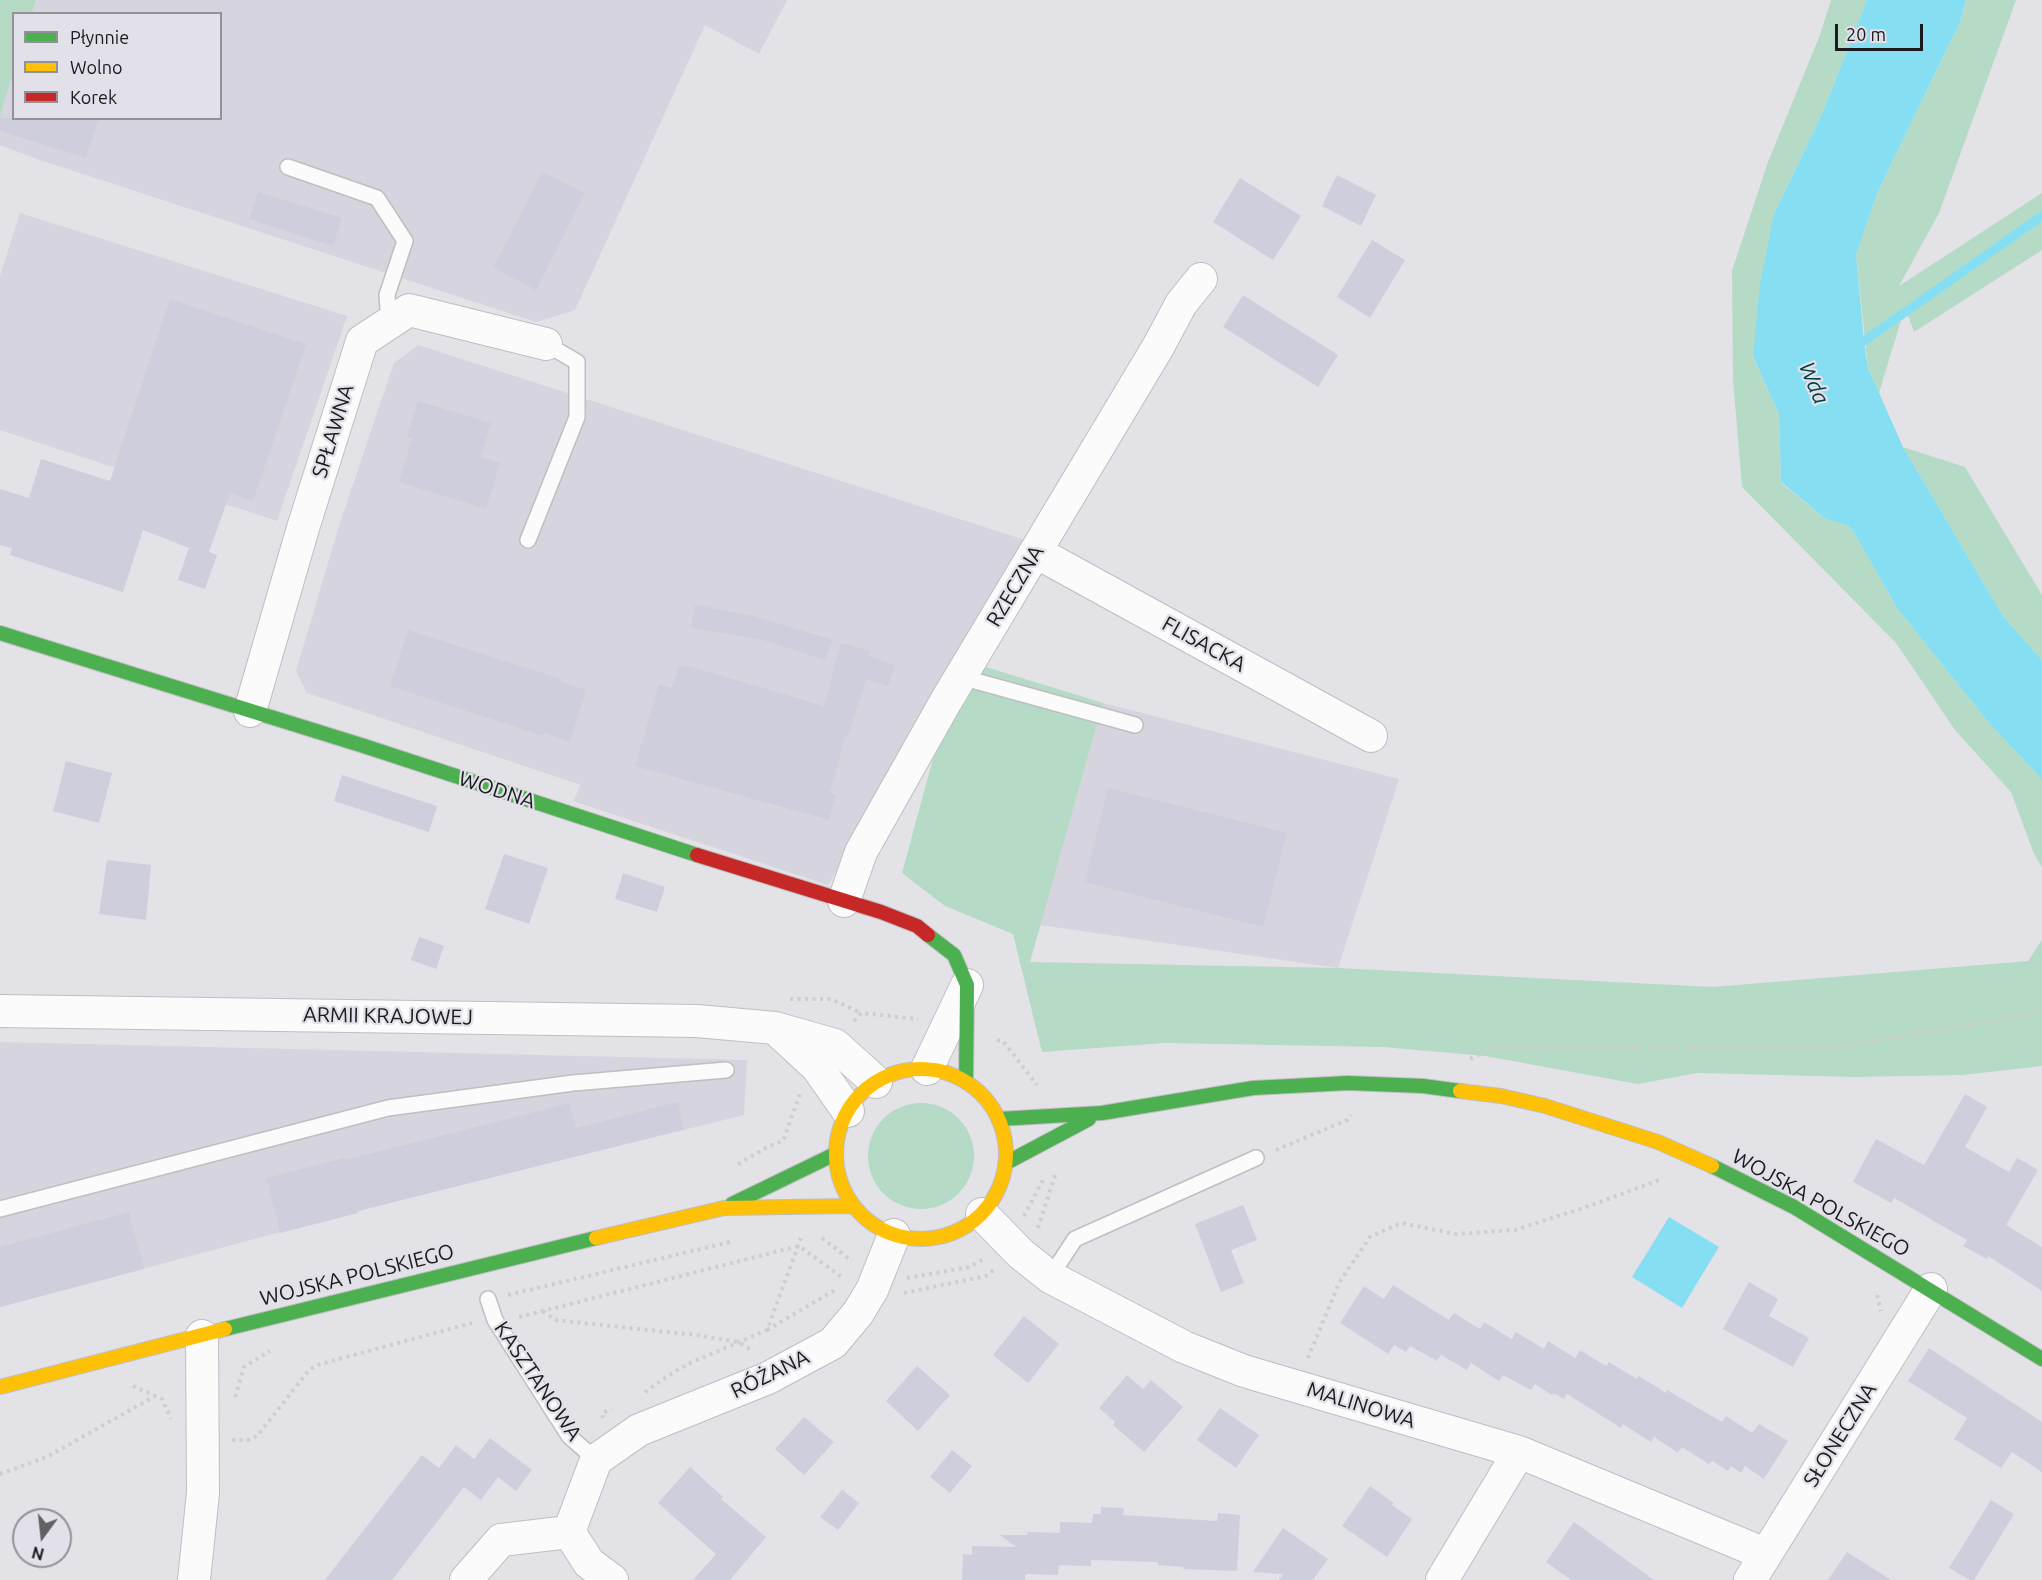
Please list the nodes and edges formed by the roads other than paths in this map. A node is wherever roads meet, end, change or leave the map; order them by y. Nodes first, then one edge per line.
1 (288, 167) dead end
2 (1201, 279) dead end
3 (389, 323) junction
4 (546, 344) joint
5 (528, 540) dead end
6 (1036, 552) junction
7 (0, 633) edge
8 (961, 678) junction
9 (250, 711) junction
10 (1136, 725) dead end
11 (1371, 736) dead end
12 (844, 901) junction
13 (967, 985) junction
14 (0, 1011) edge
15 (775, 1028) junction
16 (927, 1069) junction
17 (726, 1070) dead end
18 (876, 1082) junction
19 (966, 1082) junction
20 (848, 1111) junction
21 (1102, 1113) junction
22 (999, 1119) junction
23 (836, 1154) junction
24 (1257, 1158) road end
25 (1006, 1163) junction
26 (852, 1206) junction
27 (724, 1208) junction
28 (0, 1209) edge
29 (982, 1214) junction
30 (894, 1235) junction
31 (1050, 1276) junction
32 (1930, 1290) junction
33 (488, 1299) road end
34 (202, 1336) junction
35 (2042, 1359) edge
36 (0, 1387) edge
37 (1519, 1452) junction
38 (596, 1460) junction
39 (569, 1532) junction
40 (1758, 1567) edge
41 (194, 1580) edge
42 (465, 1580) edge
43 (612, 1580) edge
44 (1442, 1580) edge

1 - 3 lane
2 - 6 street, RZECZNA
3 - 4 street, SPŁAWNA
3 - 9 street, SPŁAWNA
4 - 5 lane
6 - 8 street, RZECZNA
6 - 11 street, FLISACKA
7 - 9 street, WODNA
8 - 10 lane
8 - 12 street, RZECZNA
9 - 12 street, WODNA
12 - 13 street, WODNA
13 - 16 street
13 - 19 street, WODNA
14 - 15 street, ARMII KRAJOWEJ
15 - 18 street, ARMII KRAJOWEJ
15 - 20 street
16 - 18 street
16 - 19 street
17 - 28 lane
18 - 20 street
19 - 22 street
20 - 23 street
21 - 22 street, WOJSKA POLSKIEGO
21 - 25 street, WOJSKA POLSKIEGO
21 - 32 street, WOJSKA POLSKIEGO
22 - 25 street
23 - 26 street
23 - 27 street, WOJSKA POLSKIEGO
24 - 31 lane
25 - 29 street
26 - 27 street, WOJSKA POLSKIEGO
26 - 30 street
27 - 34 street, WOJSKA POLSKIEGO
29 - 30 street
29 - 31 street, MALINOWA
30 - 38 street, RÓŻANA
31 - 37 street, MALINOWA
32 - 35 street, WOJSKA POLSKIEGO
32 - 40 street, SŁONECZNA
33 - 38 lane, KASZTANOWA
34 - 36 street, WOJSKA POLSKIEGO
34 - 41 street
37 - 40 street, MALINOWA
37 - 44 street
38 - 39 street, KASZTANOWA
39 - 42 street
39 - 43 street

